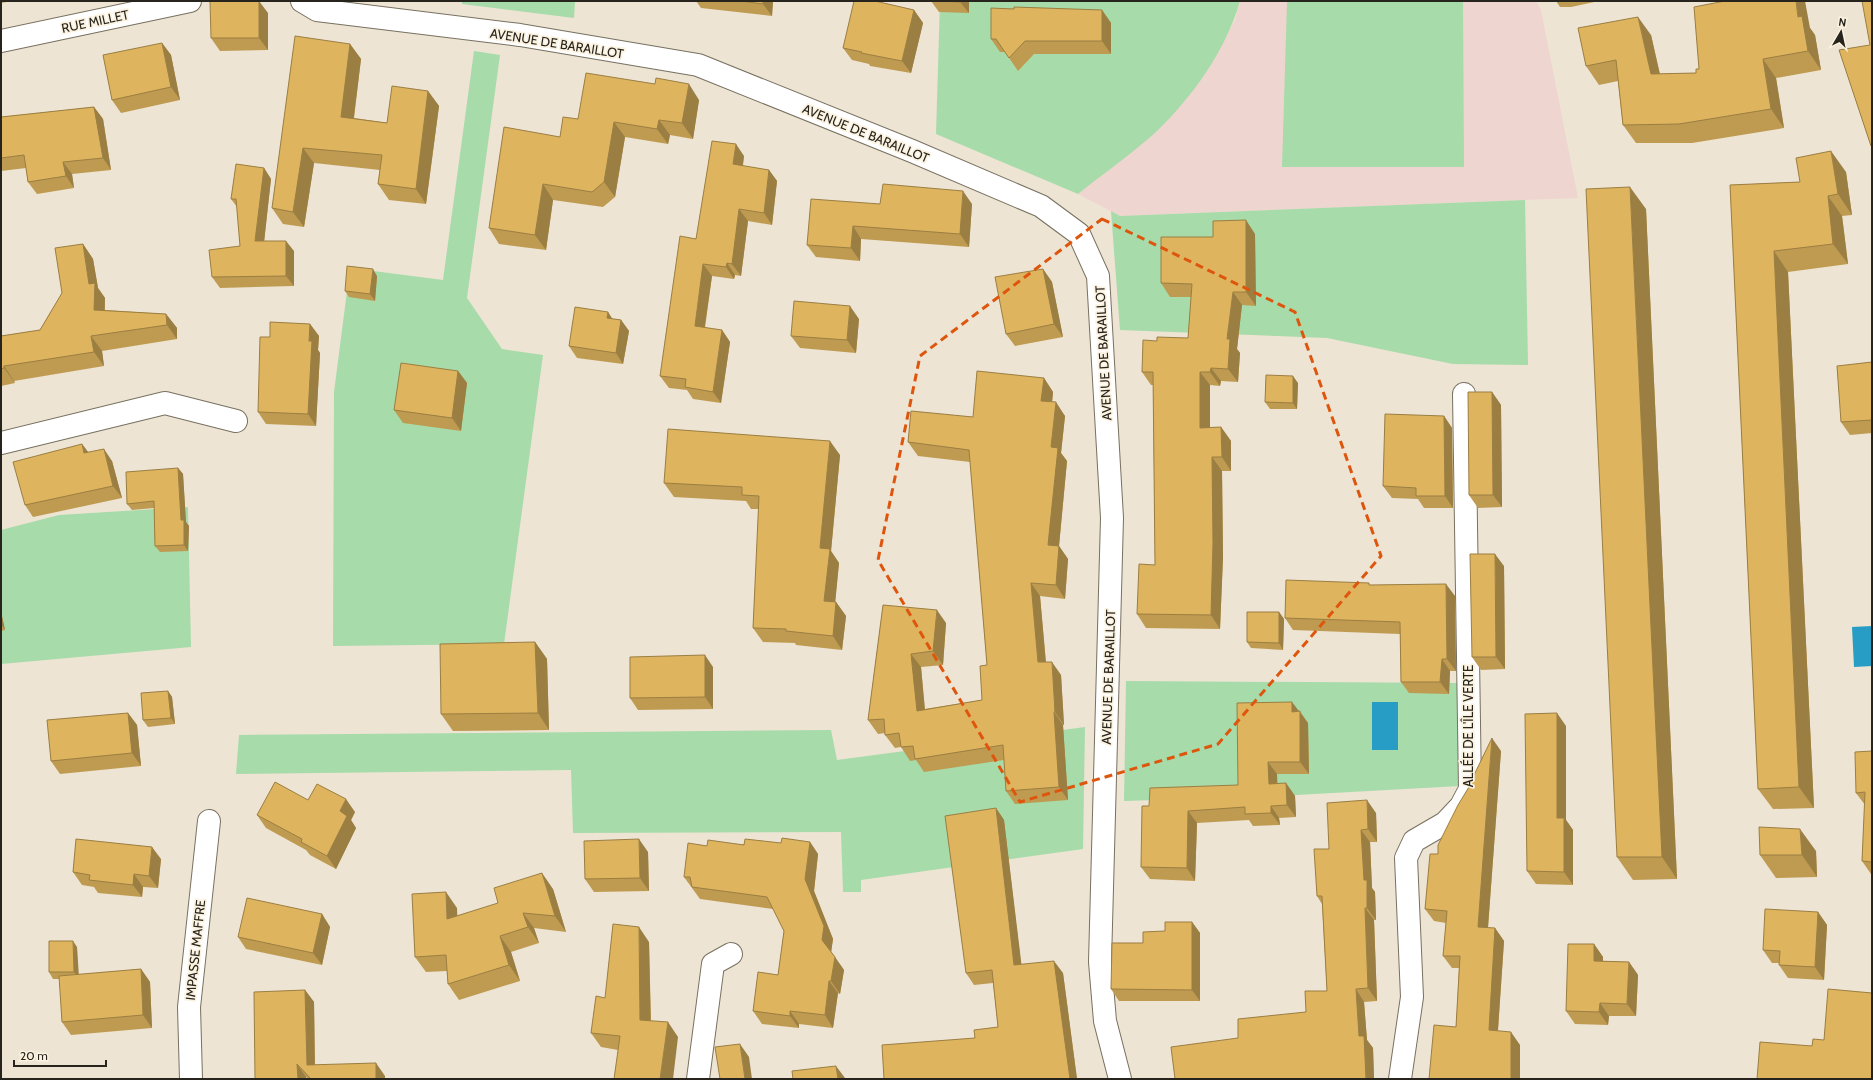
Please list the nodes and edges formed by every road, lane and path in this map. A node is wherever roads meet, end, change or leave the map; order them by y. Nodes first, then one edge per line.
1 (190, 1) edge
2 (302, 1) edge
3 (1, 41) edge
4 (1464, 394) dead end
5 (236, 421) dead end
6 (1, 443) edge
7 (209, 820) dead end
8 (731, 954) dead end
9 (192, 1079) edge
10 (698, 1079) edge
11 (1120, 1079) edge
12 (1400, 1079) edge

1 - 3 street, RUE MILLET
2 - 11 street, AVENUE DE BARAILLOT
4 - 12 street, ALLÉE DE L'ÎLE VERTE
5 - 6 street
7 - 9 street, IMPASSE MAFFRE
8 - 10 street

